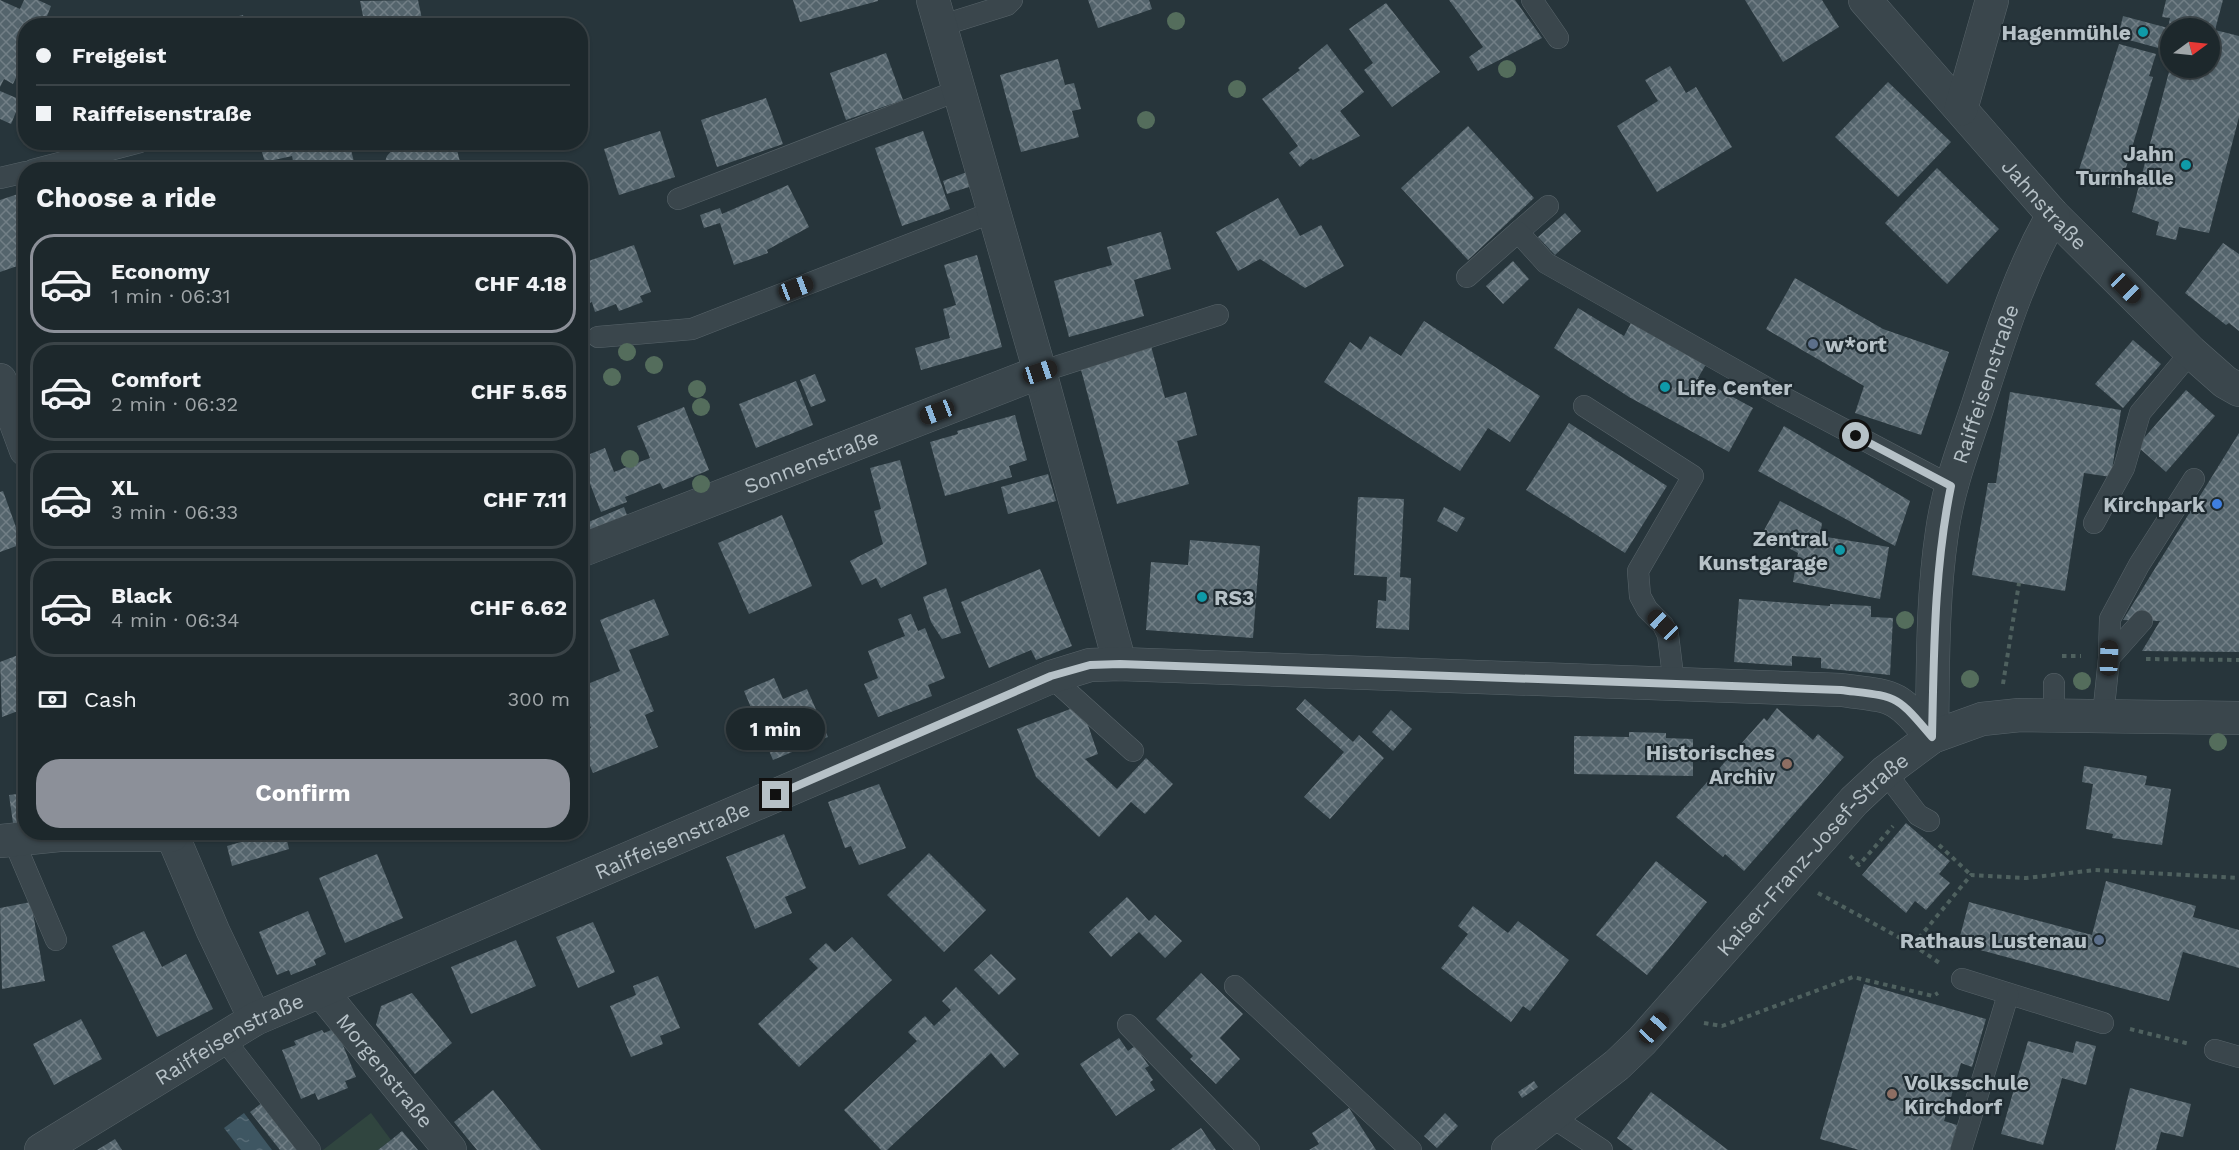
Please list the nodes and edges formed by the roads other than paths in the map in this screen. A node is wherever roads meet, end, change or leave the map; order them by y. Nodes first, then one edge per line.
1 (1012, 0) edge
2 (1532, 0) edge
3 (1865, 0) edge
4 (1992, 0) edge
5 (936, 13) edge
6 (1558, 38) dead end
7 (959, 90) junction
8 (1961, 109) junction
9 (109, 150) edge
10 (64, 162) edge
11 (18, 173) edge
12 (0, 178) edge
13 (678, 199) dead end
14 (1548, 206) dead end
15 (993, 212) junction
16 (2053, 215) junction
17 (1518, 232) junction
18 (1467, 277) dead end
19 (1218, 315) dead end
20 (598, 337) dead end
21 (2191, 352) junction
22 (1040, 372) junction
23 (0, 380) edge
24 (2239, 390) edge
25 (1584, 406) dead end
26 (18, 428) edge
27 (2194, 479) dead end
28 (1951, 486) junction
29 (2094, 523) dead end
30 (588, 548) edge
31 (2142, 621) dead end
32 (2109, 658) junction
33 (1120, 664) junction
34 (1051, 676) junction
35 (1674, 684) junction
36 (2103, 716) junction
37 (2239, 718) edge
38 (1932, 737) junction
39 (1133, 751) dead end
40 (1885, 772) junction
41 (1929, 821) dead end
42 (7, 840) edge
43 (175, 840) edge
44 (56, 940) dead end
45 (1962, 979) road end
46 (1235, 986) dead end
47 (321, 990) junction
48 (2008, 995) junction
49 (255, 1019) junction
50 (2103, 1023) road end
51 (1128, 1026) dead end
52 (223, 1038) junction
53 (2215, 1050) road end
54 (2239, 1057) edge
55 (1552, 1117) junction
56 (40, 1150) edge
57 (310, 1150) edge
58 (450, 1150) edge
59 (1248, 1150) edge
60 (1411, 1150) edge
61 (1508, 1150) edge
62 (1602, 1150) edge
63 (1961, 1150) edge

1 - 5 lane
2 - 6 lane
3 - 8 street, Jahnstraße
4 - 8 street
5 - 7 street
7 - 13 lane
7 - 15 street
8 - 16 street, Jahnstraße
9 - 10 lane
11 - 12 lane
14 - 17 lane
15 - 20 lane
15 - 22 street
16 - 21 street, Jahnstraße
16 - 28 street, Raiffeisenstraße
17 - 18 lane
17 - 28 lane
19 - 22 lane
21 - 24 street, Jahnstraße
21 - 29 lane
22 - 30 street, Sonnenstraße
22 - 33 street
23 - 26 street
25 - 35 lane
27 - 32 lane
28 - 38 street, Raiffeisenstraße
31 - 32 lane
32 - 36 lane
33 - 34 street, Raiffeisenstraße
33 - 35 street, Raiffeisenstraße
34 - 39 lane
34 - 47 street, Raiffeisenstraße
35 - 38 street, Raiffeisenstraße
36 - 37 street, Kaiser-Franz-Josef-Straße
36 - 38 street, Kaiser-Franz-Josef-Straße
38 - 40 street, Kaiser-Franz-Josef-Straße
40 - 41 lane
40 - 55 street, Kaiser-Franz-Josef-Straße
42 - 44 lane
43 - 49 street
45 - 48 lane
46 - 60 lane
47 - 49 street, Raiffeisenstraße
47 - 58 street, Morgenstraße
48 - 50 lane
48 - 63 lane
49 - 52 street, Raiffeisenstraße
51 - 59 lane
52 - 56 street, Raiffeisenstraße
52 - 57 lane
53 - 54 lane
55 - 61 street, Kaiser-Franz-Josef-Straße
55 - 62 lane

